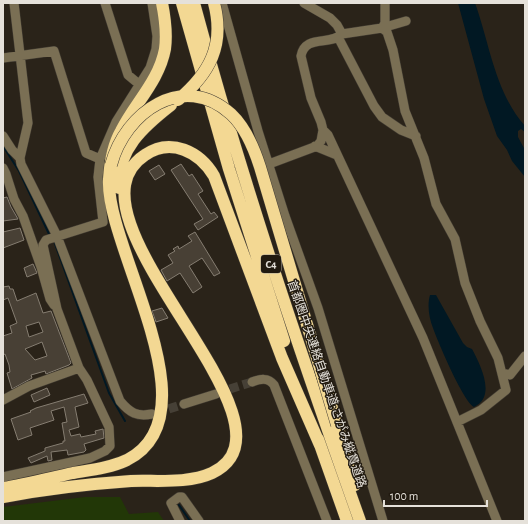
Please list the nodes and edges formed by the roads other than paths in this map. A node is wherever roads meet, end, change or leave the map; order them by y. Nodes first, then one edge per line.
1 (14, 3) edge
2 (105, 3) edge
3 (152, 3) edge
4 (162, 3) edge
5 (182, 3) edge
6 (194, 3) edge
7 (214, 3) edge
8 (222, 3) edge
9 (304, 3) edge
10 (385, 3) edge
11 (406, 21) dead end
12 (382, 28) junction
13 (340, 36) junction
14 (20, 56) junction
15 (3, 58) edge
16 (140, 85) junction
17 (323, 130) junction
18 (3, 136) edge
19 (416, 136) junction
20 (315, 146) junction
21 (337, 155) junction
22 (20, 158) junction
23 (105, 162) junction
24 (269, 164) junction
25 (3, 168) edge
26 (129, 223) junction
27 (57, 236) junction
28 (58, 309) junction
29 (525, 356) edge
30 (79, 368) junction
31 (502, 373) junction
32 (252, 382) tunnel mouth
33 (216, 394) tunnel mouth
34 (3, 400) edge
35 (184, 404) tunnel mouth
36 (152, 414) tunnel mouth
37 (457, 422) junction
38 (320, 446) junction
39 (3, 477) edge
40 (3, 488) edge
41 (3, 497) edge
42 (180, 521) edge
43 (199, 521) edge
44 (327, 521) edge
45 (347, 521) edge
46 (360, 521) edge
47 (366, 521) edge
48 (383, 521) edge
49 (497, 521) edge

1 - 14 street
2 - 16 street
3 - 16 street
4 - 23 highway, bridge
5 - 38 highway, C4
6 - 46 highway, 首都圏中央連絡自動車道;さがみ縦貫道路 / C4
7 - 26 highway, bridge
8 - 24 street
9 - 13 street
10 - 12 street
11 - 12 street
12 - 13 street
12 - 19 street
13 - 17 street
13 - 19 street
14 - 15 street
14 - 22 street
14 - 23 street
16 - 23 street
17 - 20 street
17 - 21 street
18 - 22 street
19 - 31 street
20 - 21 street
20 - 24 street
21 - 37 street
22 - 27 street
23 - 27 street
23 - 40 highway
23 - 47 highway, bridge
24 - 48 street
25 - 28 street
26 - 38 highway
26 - 41 highway
27 - 28 street
27 - 36 street
28 - 30 street
29 - 31 street
30 - 34 street
30 - 39 street
31 - 37 street
32 - 44 street
33 - 35 street
37 - 49 street
38 - 45 highway, C4
42 - 43 street

